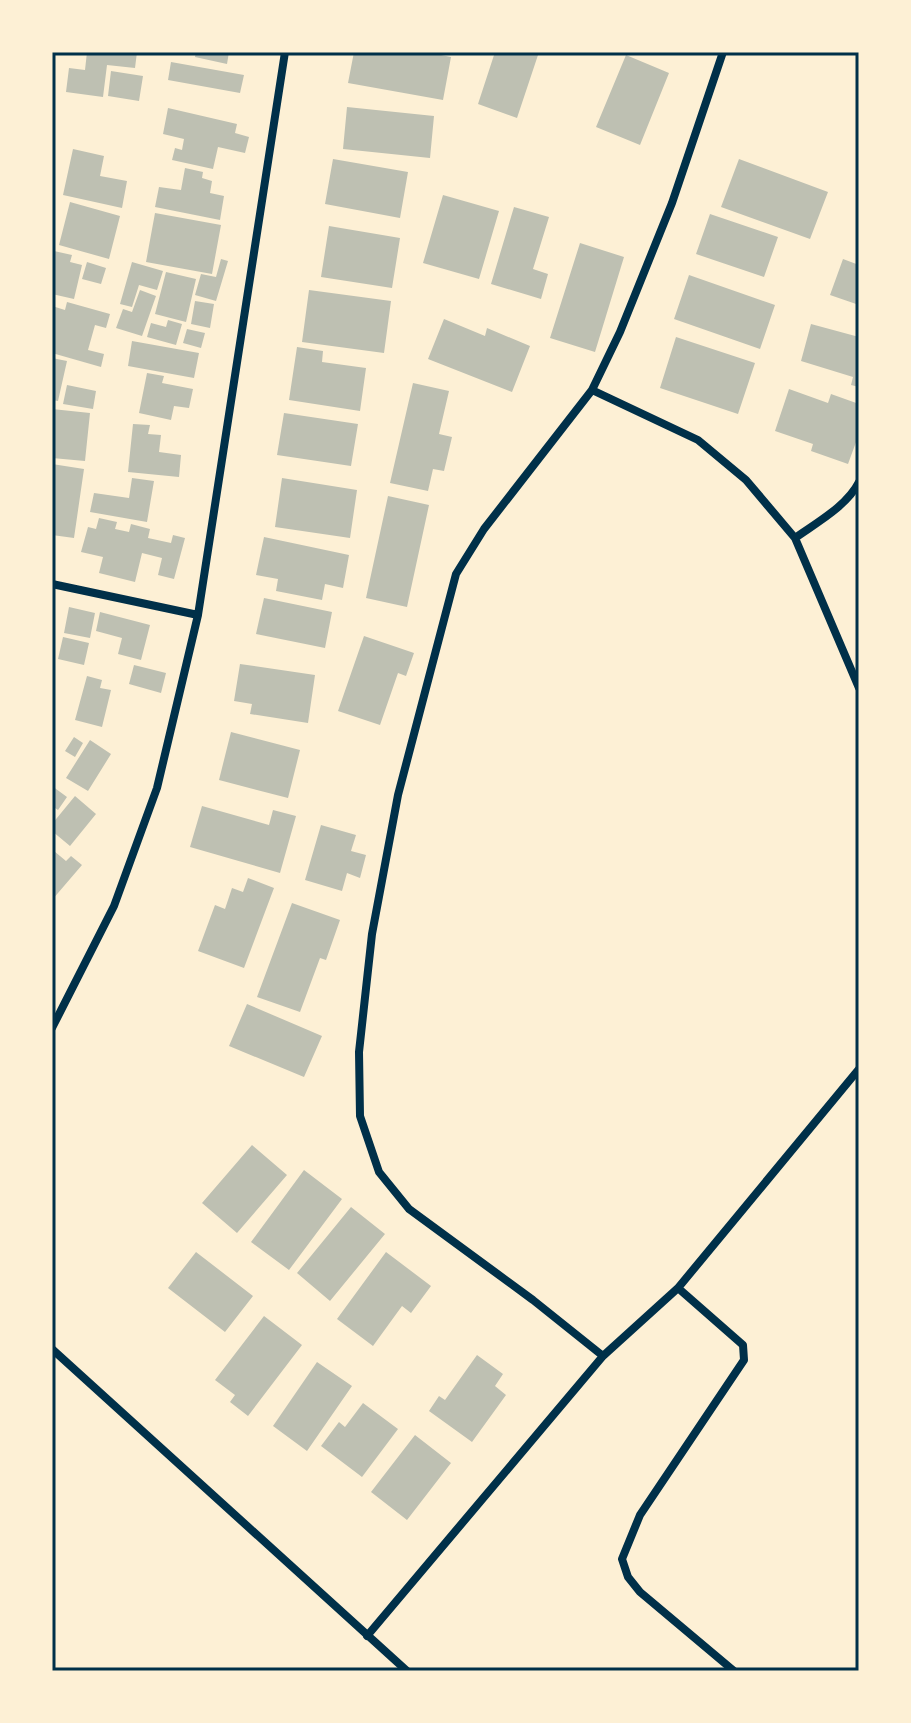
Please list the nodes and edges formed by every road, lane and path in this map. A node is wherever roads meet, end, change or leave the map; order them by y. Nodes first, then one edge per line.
1 (285, 52) edge
2 (723, 52) edge
3 (592, 390) junction
4 (859, 482) edge
5 (795, 538) junction
6 (52, 584) edge
7 (198, 615) junction
8 (859, 688) edge
9 (52, 1028) edge
10 (859, 1069) edge
11 (678, 1288) junction
12 (52, 1349) edge
13 (603, 1356) junction
14 (367, 1636) junction
15 (407, 1671) edge
16 (734, 1671) edge

1 - 7 street
2 - 3 street
3 - 5 street
3 - 13 street
4 - 5 street
5 - 8 street
6 - 7 street
7 - 9 street
10 - 11 street
11 - 13 street
11 - 16 street
12 - 14 street
13 - 14 street
14 - 15 street

